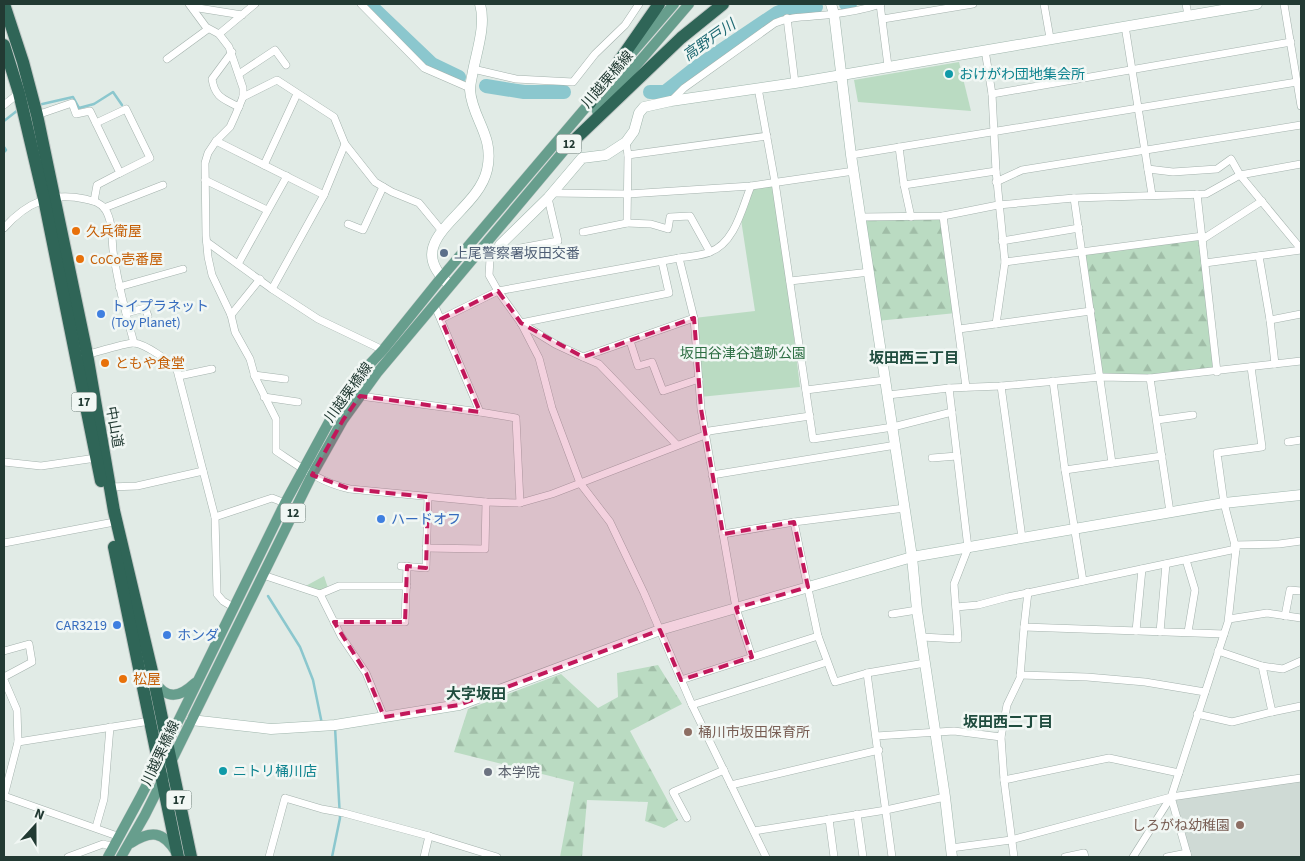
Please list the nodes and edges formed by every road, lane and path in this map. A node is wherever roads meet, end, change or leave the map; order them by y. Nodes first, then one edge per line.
1 (4, 4) edge
2 (255, 4) edge
3 (361, 4) edge
4 (480, 4) edge
5 (640, 4) edge
6 (659, 4) edge
7 (674, 4) edge
8 (689, 4) edge
9 (723, 4) edge
10 (831, 4) edge
11 (880, 4) edge
12 (973, 4) edge
13 (1044, 4) edge
14 (1186, 4) edge
15 (1257, 4) edge
16 (1284, 4) edge
17 (190, 6) edge
18 (834, 14) junction
19 (1188, 15) junction
20 (242, 16) junction
21 (787, 18) junction
22 (883, 19) junction
23 (1125, 26) junction
24 (208, 28) junction
25 (219, 34) junction
26 (1050, 38) junction
27 (1291, 42) junction
28 (4, 45) edge
29 (985, 50) junction
30 (232, 52) junction
31 (168, 59) dead end
32 (286, 65) dead end
33 (888, 66) junction
34 (474, 69) junction
35 (1132, 69) junction
36 (239, 74) junction
37 (842, 74) junction
38 (1297, 82) junction
39 (795, 83) junction
40 (470, 88) junction
41 (758, 88) junction
42 (19, 93) junction
43 (297, 94) junction
44 (992, 94) junction
45 (243, 97) junction
46 (671, 101) junction
47 (590, 103) junction
48 (4, 105) edge
49 (1301, 106) edge
50 (239, 107) junction
51 (1138, 108) junction
52 (37, 116) junction
53 (96, 123) junction
54 (1301, 125) edge
55 (995, 131) junction
56 (768, 136) junction
57 (216, 142) junction
58 (626, 142) junction
59 (345, 144) junction
60 (568, 146) junction
61 (899, 147) junction
62 (1145, 150) junction
63 (628, 155) junction
64 (851, 155) junction
65 (1301, 164) edge
66 (264, 165) junction
67 (1148, 169) junction
68 (854, 171) junction
69 (996, 171) junction
70 (120, 173) junction
71 (1240, 175) junction
72 (286, 176) junction
73 (205, 180) junction
74 (775, 182) junction
75 (996, 182) junction
76 (163, 184) dead end
77 (904, 184) junction
78 (751, 186) junction
79 (383, 187) junction
80 (628, 194) junction
81 (1197, 194) junction
82 (324, 195) junction
83 (550, 195) junction
84 (1152, 195) junction
85 (49, 198) junction
86 (1074, 198) junction
87 (94, 201) junction
88 (1262, 201) junction
89 (998, 205) junction
90 (104, 208) junction
91 (268, 210) junction
92 (943, 216) junction
93 (862, 217) junction
94 (911, 217) junction
95 (627, 223) junction
96 (348, 224) dead end
97 (4, 228) edge
98 (1079, 228) junction
99 (442, 231) junction
100 (584, 232) dead end
101 (1203, 237) junction
102 (1002, 241) junction
103 (207, 242) junction
104 (500, 245) junction
105 (1301, 250) edge
106 (710, 252) junction
107 (1082, 252) junction
108 (1259, 256) junction
109 (679, 258) junction
110 (662, 262) junction
111 (1005, 262) junction
112 (1205, 263) junction
113 (238, 264) junction
114 (183, 269) dead end
115 (870, 272) junction
116 (441, 278) junction
117 (260, 279) junction
118 (790, 281) junction
119 (450, 285) junction
120 (120, 287) junction
121 (272, 288) junction
122 (498, 291) junction
123 (434, 304) junction
124 (1091, 311) junction
125 (126, 313) junction
126 (1301, 314) edge
127 (148, 316) dead end
128 (230, 316) junction
129 (694, 318) junction
130 (441, 319) junction
131 (1270, 320) junction
132 (521, 323) junction
133 (996, 324) junction
134 (959, 329) junction
135 (630, 341) junction
136 (134, 343) junction
137 (383, 350) junction
138 (87, 354) junction
139 (75, 357) junction
140 (583, 357) junction
141 (1301, 361) edge
142 (1275, 364) junction
143 (1251, 367) junction
144 (212, 369) dead end
145 (1217, 372) junction
146 (254, 375) junction
147 (180, 376) junction
148 (1101, 377) junction
149 (1150, 378) junction
150 (285, 379) dead end
151 (699, 379) junction
152 (886, 380) junction
153 (1054, 381) junction
154 (1001, 386) junction
155 (966, 387) junction
156 (949, 388) junction
157 (806, 390) junction
158 (360, 396) junction
159 (888, 396) junction
160 (264, 397) junction
161 (298, 402) dead end
162 (480, 412) junction
163 (952, 412) junction
164 (1193, 415) dead end
165 (810, 416) junction
166 (1157, 420) junction
167 (892, 428) junction
168 (705, 435) junction
169 (1301, 440) edge
170 (1288, 442) dead end
171 (677, 445) junction
172 (896, 445) junction
173 (957, 456) junction
174 (1162, 456) junction
175 (96, 458) junction
176 (932, 458) dead end
177 (4, 462) edge
178 (1112, 463) junction
179 (302, 469) junction
180 (1065, 470) junction
181 (203, 471) junction
182 (312, 474) junction
183 (712, 475) junction
184 (580, 483) junction
185 (110, 487) junction
186 (1301, 495) edge
187 (428, 497) junction
188 (486, 502) junction
189 (285, 503) junction
190 (520, 503) junction
191 (1224, 503) junction
192 (905, 508) junction
193 (1170, 512) junction
194 (215, 517) junction
195 (794, 522) junction
196 (109, 523) junction
197 (1075, 529) junction
198 (723, 534) junction
199 (1022, 538) junction
200 (1301, 541) edge
201 (4, 543) edge
202 (1235, 547) junction
203 (426, 548) junction
204 (968, 548) junction
205 (912, 557) junction
206 (1186, 560) junction
207 (1166, 564) junction
208 (1142, 569) junction
209 (262, 575) junction
210 (1083, 581) junction
211 (406, 586) junction
212 (808, 587) junction
213 (1028, 592) junction
214 (1301, 592) edge
215 (320, 594) junction
216 (956, 606) junction
217 (233, 607) junction
218 (736, 608) junction
219 (917, 610) junction
220 (892, 614) dead end
221 (1285, 616) junction
222 (1301, 618) edge
223 (1229, 619) junction
224 (334, 622) junction
225 (1024, 627) junction
226 (660, 630) junction
227 (1136, 631) junction
228 (1160, 632) junction
229 (1188, 632) junction
230 (1224, 634) junction
231 (818, 636) junction
232 (922, 637) junction
233 (4, 651) edge
234 (1218, 651) junction
235 (752, 657) junction
236 (1301, 661) edge
237 (827, 662) junction
238 (926, 663) junction
239 (1262, 666) junction
240 (867, 673) junction
241 (1020, 675) junction
242 (4, 679) edge
243 (154, 680) junction
244 (197, 680) junction
245 (681, 680) junction
246 (1205, 692) junction
247 (692, 705) junction
248 (1301, 706) edge
249 (1272, 712) junction
250 (1197, 714) junction
251 (384, 717) junction
252 (191, 720) junction
253 (150, 721) junction
254 (110, 727) junction
255 (934, 732) junction
256 (876, 736) junction
257 (1001, 737) junction
258 (18, 742) junction
259 (167, 743) junction
260 (878, 750) junction
261 (165, 761) junction
262 (724, 770) junction
263 (1179, 773) junction
264 (1301, 778) edge
265 (162, 780) junction
266 (1004, 780) junction
267 (731, 785) junction
268 (4, 796) edge
269 (945, 797) junction
270 (1171, 797) junction
271 (886, 810) junction
272 (857, 814) junction
273 (687, 818) dead end
274 (829, 819) junction
275 (96, 827) junction
276 (754, 831) junction
277 (429, 836) junction
278 (120, 837) junction
279 (1011, 840) junction
280 (129, 845) junction
281 (114, 847) junction
282 (952, 853) edge
283 (177, 855) edge
284 (1188, 855) edge
285 (68, 857) edge
286 (108, 857) edge
287 (121, 857) edge
288 (191, 857) edge
289 (269, 857) edge
290 (424, 857) edge
291 (496, 857) edge
292 (766, 857) edge
293 (834, 857) edge
294 (863, 857) edge
295 (892, 857) edge
296 (1014, 857) edge
297 (1065, 857) edge
298 (1085, 857) edge
299 (1133, 857) edge
300 (1168, 857) edge

1 - 52 highway, 中山道 / 17
2 - 20 street
3 - 40 street
4 - 34 street
5 - 34 street
6 - 47 highway
7 - 47 main road, 川越栗橋線 / 12
8 - 60 main road, 川越栗橋線 / 12
9 - 60 highway
10 - 18 street
11 - 18 street
11 - 22 street
12 - 22 street
13 - 26 street
14 - 19 street
15 - 19 street
16 - 27 street
17 - 20 street
17 - 24 street
18 - 21 street
18 - 37 street
19 - 23 street
20 - 25 street
21 - 39 street
21 - 46 street
22 - 33 street
23 - 26 street
23 - 35 street
24 - 25 street
24 - 31 street
25 - 30 street
26 - 29 street
27 - 35 street
27 - 38 street
28 - 42 highway, 中山道 / 17
29 - 33 street
29 - 44 street
30 - 36 street
30 - 50 street
32 - 36 street
33 - 37 street
34 - 40 street
35 - 44 street
35 - 51 street
36 - 45 street
37 - 39 street
37 - 64 street
38 - 49 street
38 - 51 street
39 - 41 street
40 - 99 street
41 - 46 street
41 - 56 street
42 - 48 street
42 - 85 highway, 中山道 / 17
43 - 45 street
43 - 59 street
43 - 66 street
44 - 55 street
45 - 50 street
46 - 58 street
47 - 116 main road, 川越栗橋線 / 12
50 - 57 street
51 - 55 street
51 - 62 street
52 - 53 street
52 - 85 highway, 中山道 / 17
53 - 70 street
53 - 70 street
54 - 62 street
55 - 61 street
55 - 69 street
56 - 63 street
56 - 74 street
57 - 66 street
57 - 73 street
58 - 63 street
58 - 83 street
59 - 79 street
59 - 82 street
60 - 119 main road, 川越栗橋線 / 12
61 - 64 street
61 - 77 street
62 - 67 street
62 - 75 street
63 - 80 street
64 - 68 street
65 - 71 street
66 - 72 street
67 - 71 street
67 - 84 street
68 - 74 street
68 - 93 street
69 - 75 street
69 - 77 street
70 - 87 street
71 - 81 street
71 - 88 street
72 - 82 street
72 - 91 street
73 - 91 street
73 - 103 street
74 - 78 street
74 - 118 street
75 - 89 street
76 - 90 street
77 - 94 street
78 - 80 street
78 - 106 street
79 - 96 street
79 - 99 street
80 - 83 street
80 - 95 street
81 - 84 street
81 - 101 street
82 - 121 street
83 - 104 street
83 - 104 street
84 - 86 street
85 - 87 street
85 - 97 street
85 - 138 highway, 中山道 / 17
85 - 139 highway, 中山道 / 17
86 - 89 street
86 - 98 street
87 - 90 street
88 - 101 street
88 - 105 street
89 - 92 street
89 - 102 street
90 - 120 street
91 - 113 street
92 - 94 street
92 - 134 street
93 - 94 street
93 - 115 street
95 - 100 street
95 - 106 street
98 - 102 street
98 - 107 street
99 - 116 street
101 - 107 street
101 - 112 street
102 - 111 street
103 - 113 street
103 - 128 street
104 - 122 street
105 - 108 street
106 - 109 street
107 - 111 street
107 - 124 street
108 - 112 street
108 - 131 street
109 - 110 street
109 - 129 street
110 - 122 street
110 - 132 street
111 - 133 street
112 - 145 street
113 - 117 street
114 - 120 street
115 - 118 street
115 - 152 street
116 - 119 street
116 - 137 main road, 川越栗橋線 / 12
117 - 121 street
117 - 128 street
118 - 157 street
119 - 123 main road, 川越栗橋線 / 12
120 - 125 street
121 - 137 street
122 - 130 street
122 - 132 street
123 - 130 street
123 - 158 main road, 川越栗橋線 / 12
124 - 133 street
124 - 148 street
125 - 127 street
125 - 136 street
126 - 131 street
128 - 146 street
129 - 135 street
129 - 151 street
130 - 162 street
131 - 142 street
132 - 140 street
132 - 184 street
133 - 134 street
134 - 155 street
135 - 140 street
135 - 151 street
136 - 138 street
136 - 147 street
137 - 179 main road, 川越栗橋線 / 12
138 - 139 street
138 - 185 highway, 中山道 / 17
139 - 175 highway, 中山道 / 17
140 - 171 street
141 - 142 street
142 - 143 street
143 - 145 street
143 - 191 street
144 - 147 street
145 - 149 street
146 - 150 street
146 - 160 street
147 - 181 street
148 - 149 street
148 - 153 street
148 - 178 street
149 - 166 street
151 - 168 street
152 - 157 street
152 - 159 street
153 - 154 street
153 - 180 street
154 - 155 street
154 - 199 street
155 - 156 street
156 - 159 street
156 - 163 street
157 - 165 street
158 - 162 street
158 - 182 main road, 川越栗橋線 / 12
159 - 167 street
160 - 161 street
160 - 179 street
162 - 190 street
163 - 167 street
163 - 173 street
164 - 166 street
165 - 167 street
165 - 168 street
166 - 174 street
167 - 172 street
168 - 171 street
168 - 183 street
169 - 170 street
171 - 184 street
172 - 183 street
172 - 192 street
173 - 176 street
173 - 204 street
174 - 178 street
174 - 193 street
175 - 177 street
175 - 196 highway, 中山道 / 17
178 - 180 street
179 - 182 street
179 - 189 main road, 川越栗橋線 / 12
180 - 197 street
181 - 185 street
181 - 194 street
182 - 187 street
182 - 209 main road, 川越栗橋線 / 12
183 - 198 street
184 - 190 street
184 - 226 street
185 - 243 highway, 中山道 / 17
186 - 191 street
187 - 188 street
187 - 203 street
188 - 190 street
188 - 203 street
189 - 194 street
189 - 217 main road, 川越栗橋線 / 12
191 - 193 street
191 - 202 street
192 - 195 street
192 - 205 street
193 - 197 street
194 - 217 street
195 - 198 street
195 - 212 street
196 - 201 street
196 - 253 highway, 中山道 / 17
197 - 199 street
197 - 210 street
198 - 218 street
199 - 204 street
200 - 202 street
202 - 206 street
202 - 223 street
203 - 211 street
204 - 205 street
204 - 216 street
205 - 212 street
205 - 219 street
206 - 207 street
206 - 229 street
207 - 208 street
207 - 228 street
208 - 210 street
208 - 227 street
209 - 215 street
209 - 252 main road, 川越栗橋線 / 12
210 - 213 street
211 - 215 street
211 - 224 street
212 - 218 street
212 - 231 street
213 - 216 street
213 - 225 street
214 - 221 street
215 - 224 street
216 - 232 street
217 - 244 main road, 川越栗橋線 / 12
218 - 226 street
218 - 235 street
219 - 220 street
219 - 232 street
221 - 222 street
221 - 223 street
223 - 230 street
224 - 251 street
225 - 227 street
225 - 241 street
226 - 245 street
226 - 251 street
227 - 228 street
228 - 229 street
229 - 230 street
230 - 234 street
231 - 235 street
231 - 237 street
232 - 238 street
233 - 242 street
234 - 239 street
234 - 246 street
235 - 245 street
236 - 239 street
237 - 240 street
237 - 247 street
238 - 240 street
238 - 255 street
239 - 249 street
240 - 256 street
241 - 246 street
241 - 257 street
242 - 258 street
243 - 244 main road
243 - 259 highway, 中山道 / 17
244 - 259 main road, 川越栗橋線 / 12
245 - 247 street
246 - 250 street
247 - 262 street
248 - 249 street
249 - 250 street
250 - 263 street
251 - 252 street
252 - 261 main road, 川越栗橋線 / 12
253 - 254 street
253 - 261 highway, 中山道 / 17
254 - 258 street
254 - 275 street
255 - 256 street
255 - 257 street
255 - 269 street
256 - 260 street
257 - 266 street
258 - 268 street
259 - 261 highway, 中山道 / 17
260 - 267 street
260 - 271 street
261 - 265 highway, 中山道 / 17
261 - 278 main road, 川越栗橋線 / 12
261 - 288 highway, 中山道 / 17
262 - 267 street
262 - 273 street
263 - 266 street
263 - 270 street
264 - 270 street
265 - 280 main road, 川越栗橋線
265 - 283 highway, 中山道 / 17
266 - 279 street
267 - 276 street
268 - 275 street
269 - 271 street
269 - 282 street
270 - 279 street
270 - 284 street
270 - 299 street
271 - 272 street
271 - 295 street
272 - 274 street
272 - 294 street
274 - 276 street
274 - 293 street
275 - 278 street
276 - 292 street
277 - 289 street
277 - 290 street
277 - 291 street
278 - 281 main road, 川越栗橋線 / 12
279 - 282 street
279 - 296 street
280 - 283 main road
280 - 287 main road, 川越栗橋線
281 - 285 street
281 - 286 main road, 川越栗橋線 / 12
284 - 300 street
297 - 298 street

